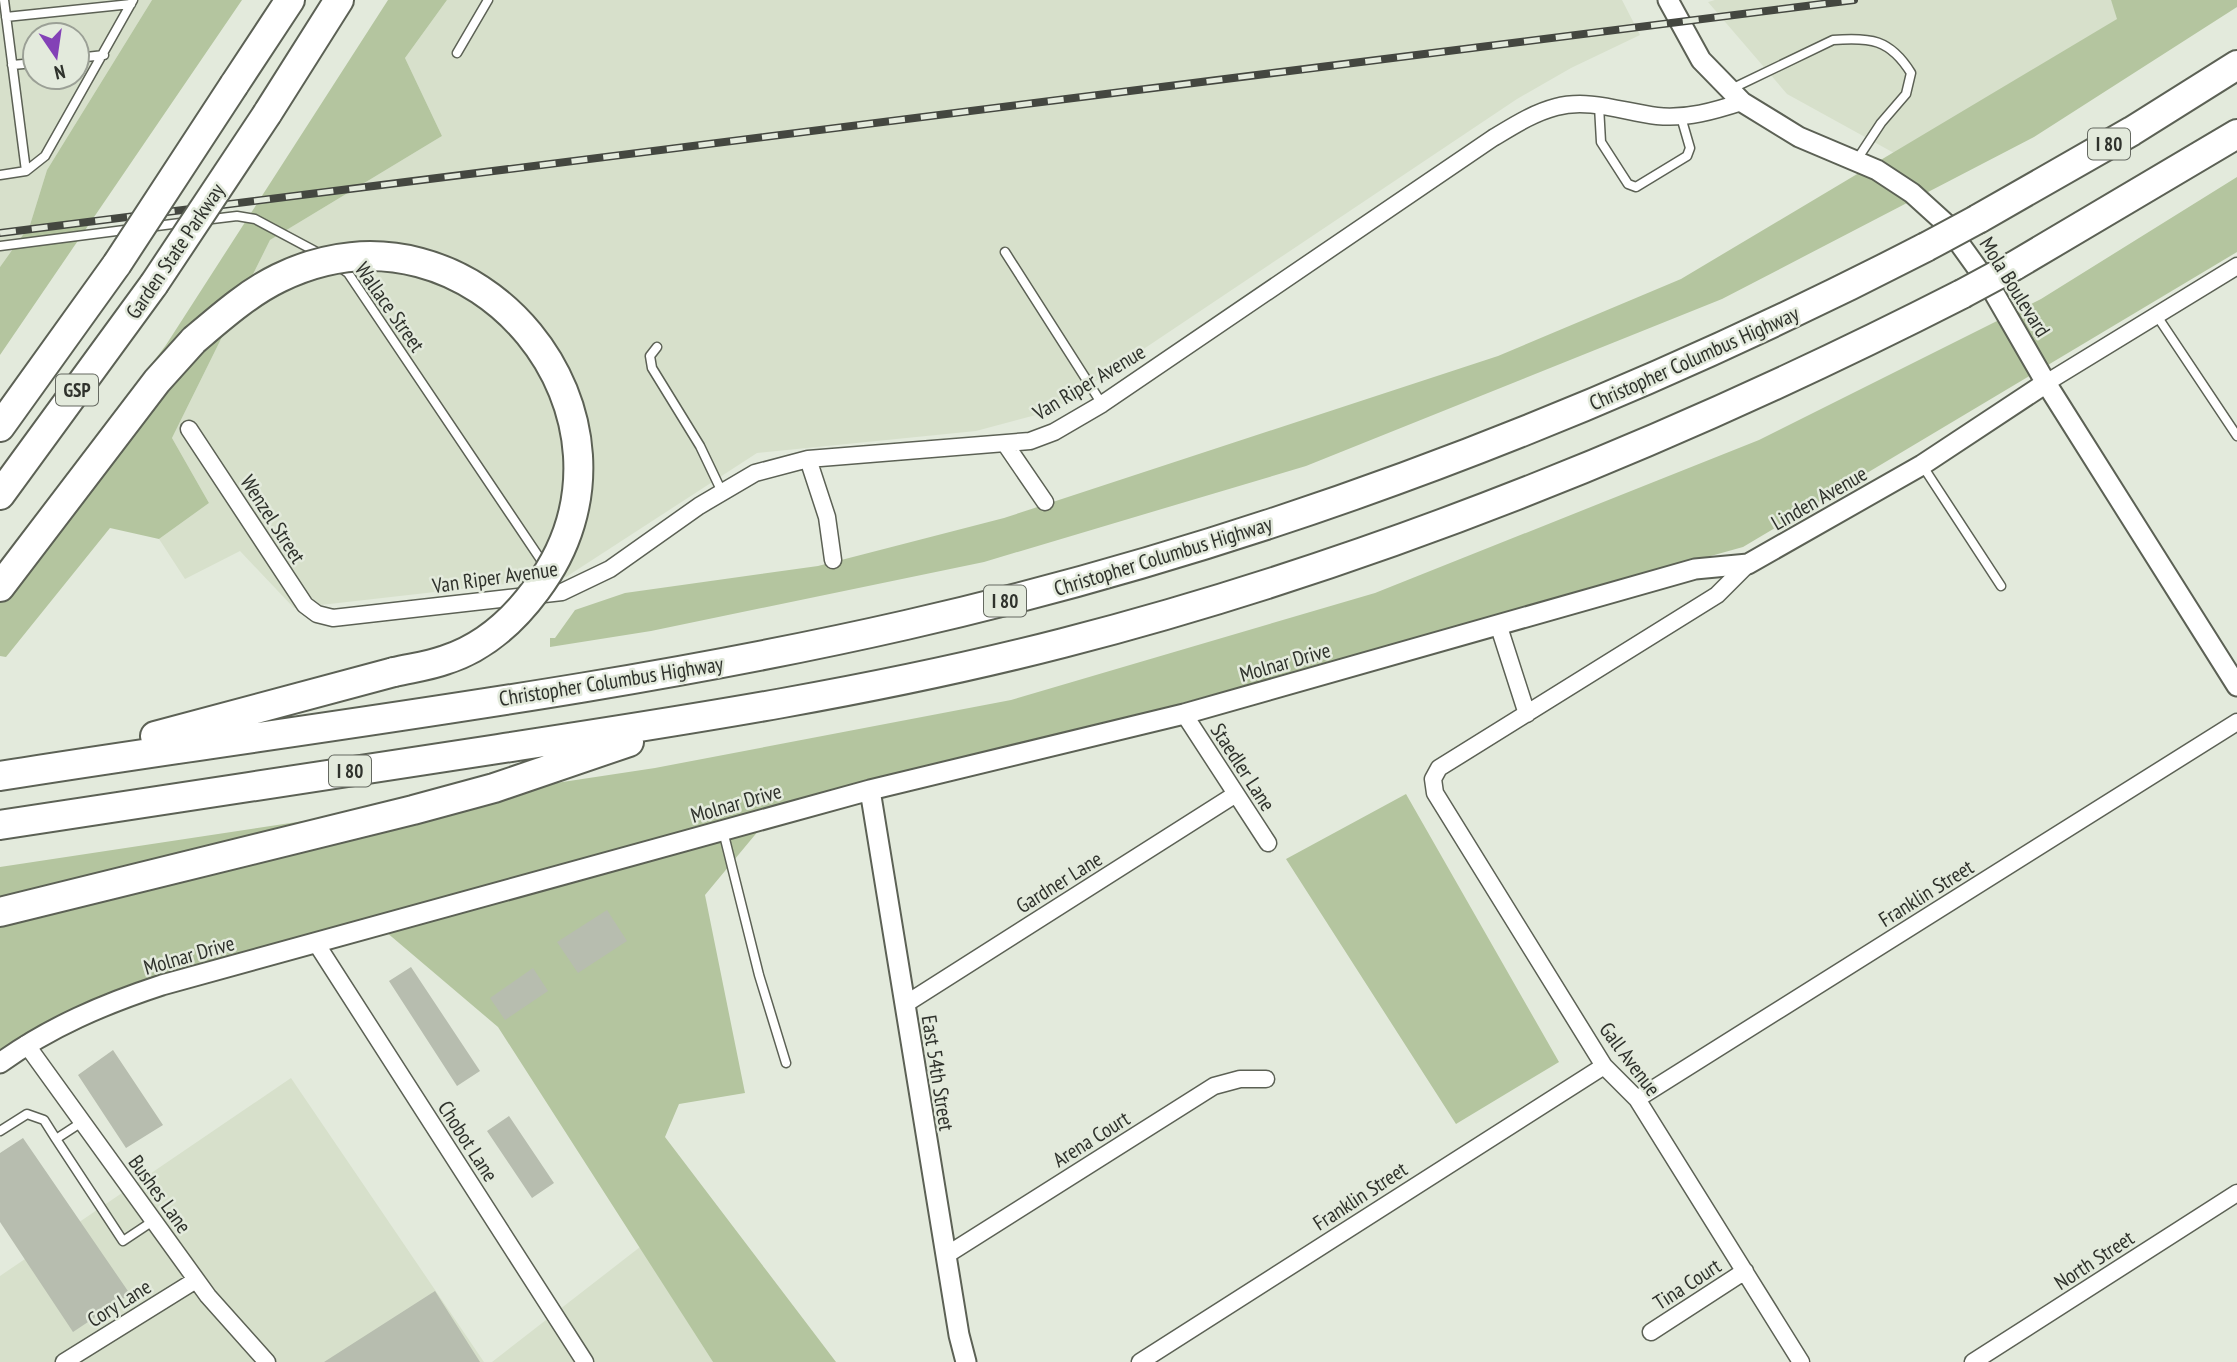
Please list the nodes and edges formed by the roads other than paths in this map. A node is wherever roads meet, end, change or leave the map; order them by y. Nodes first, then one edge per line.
1 (4, 0) edge
2 (290, 0) edge
3 (339, 0) edge
4 (488, 0) edge
5 (1668, 0) edge
6 (132, 2) edge
7 (6, 17) junction
8 (457, 53) dead end
9 (104, 55) junction
10 (91, 56) edge
11 (21, 64) edge
12 (12, 65) junction
13 (2237, 65) edge
14 (1735, 96) junction
15 (1599, 106) junction
16 (1681, 117) junction
17 (2237, 134) edge
18 (1856, 161) junction
19 (26, 172) junction
20 (0, 175) edge
21 (0, 246) edge
22 (1005, 252) dead end
23 (2237, 266) edge
24 (2157, 316) junction
25 (657, 347) dead end
26 (2046, 383) junction
27 (1102, 404) junction
28 (0, 427) edge
29 (189, 429) dead end
30 (2237, 436) edge
31 (1006, 445) junction
32 (808, 459) junction
33 (1922, 465) junction
34 (722, 492) junction
35 (0, 495) edge
36 (1045, 502) dead end
37 (832, 560) dead end
38 (1748, 564) junction
39 (2000, 586) dead end
40 (0, 587) edge
41 (562, 592) junction
42 (333, 618) joint
43 (1499, 626) junction
44 (2237, 686) edge
45 (1184, 714) junction
46 (1527, 714) junction
47 (701, 718) junction
48 (2237, 722) edge
49 (31, 771) junction
50 (0, 776) edge
51 (1433, 779) joint
52 (870, 790) junction
53 (1236, 794) junction
54 (0, 825) edge
55 (723, 831) junction
56 (1268, 843) dead end
57 (241, 854) junction
58 (0, 912) edge
59 (0, 922) edge
60 (316, 943) junction
61 (904, 1006) junction
62 (26, 1044) junction
63 (0, 1063) edge
64 (786, 1063) dead end
65 (1604, 1066) junction
66 (1266, 1079) dead end
67 (1637, 1099) junction
68 (82, 1122) junction
69 (0, 1131) edge
70 (57, 1139) junction
71 (2237, 1193) edge
72 (153, 1220) junction
73 (946, 1256) junction
74 (1745, 1271) junction
75 (196, 1280) junction
76 (1651, 1332) dead end
77 (64, 1362) edge
78 (267, 1362) edge
79 (585, 1362) edge
80 (966, 1362) edge
81 (1140, 1362) edge
82 (1801, 1362) edge
83 (1973, 1362) edge

1 - 7 lane
2 - 28 highway, Garden State Parkway / GSP, bridge
3 - 35 highway, Garden State Parkway / GSP, bridge
4 - 8 lane
5 - 14 street, Mola Boulevard
6 - 7 lane
6 - 9 lane
7 - 12 lane
9 - 10 lane
9 - 19 lane
11 - 12 lane
12 - 19 lane
13 - 49 highway, Christopher Columbus Highway / I 80, bridge
14 - 16 street, Van Riper Avenue
14 - 18 street, Mola Boulevard
14 - 18 lane
15 - 16 street, Van Riper Avenue
15 - 16 lane
15 - 27 street, Van Riper Avenue
17 - 47 highway, I 80, bridge
18 - 26 street, Mola Boulevard
19 - 20 lane
21 - 41 lane, Wallace Street
22 - 27 lane
23 - 24 street, Linden Avenue
24 - 26 street, Linden Avenue
24 - 30 lane
25 - 34 lane
26 - 33 street, Linden Avenue
26 - 44 street, Mola Boulevard
27 - 31 street, Van Riper Avenue
29 - 42 street, Wenzel Street
31 - 32 street, Van Riper Avenue
31 - 36 street
32 - 34 street, Van Riper Avenue
32 - 37 street
33 - 38 street, Linden Avenue
33 - 39 lane
34 - 41 street, Van Riper Avenue
38 - 43 street, Molnar Drive
38 - 46 street, Linden Avenue
40 - 49 highway, bridge
41 - 42 street, Van Riper Avenue
43 - 45 street, Molnar Drive
43 - 46 street
45 - 52 street, Molnar Drive
45 - 53 street, Staedler Lane
46 - 51 street, Linden Avenue
47 - 54 highway, I 80
47 - 57 highway
48 - 67 street, Franklin Street
49 - 50 highway, Christopher Columbus Highway / I 80
51 - 65 street, Gall Avenue
52 - 55 street, Molnar Drive
52 - 61 street, East 54th Street
53 - 56 street, Staedler Lane
53 - 61 street, Gardner Lane
55 - 60 street, Molnar Drive
55 - 64 lane
57 - 58 highway
57 - 59 highway
60 - 62 street, Molnar Drive
60 - 79 street, Chobot Lane
61 - 73 street, East 54th Street
62 - 63 street, Molnar Drive
62 - 68 street, Bushes Lane
65 - 67 street, Gall Avenue
65 - 81 street, Franklin Street
66 - 73 street, Arena Court
67 - 74 street, Gall Avenue
68 - 70 lane
68 - 72 street, Bushes Lane
69 - 70 lane
70 - 72 lane
71 - 83 street, North Street
72 - 75 street, Bushes Lane
73 - 80 street, East 54th Street
74 - 76 street, Tina Court
74 - 82 street, Gall Avenue
75 - 77 street, Cory Lane
75 - 78 street, Bushes Lane

